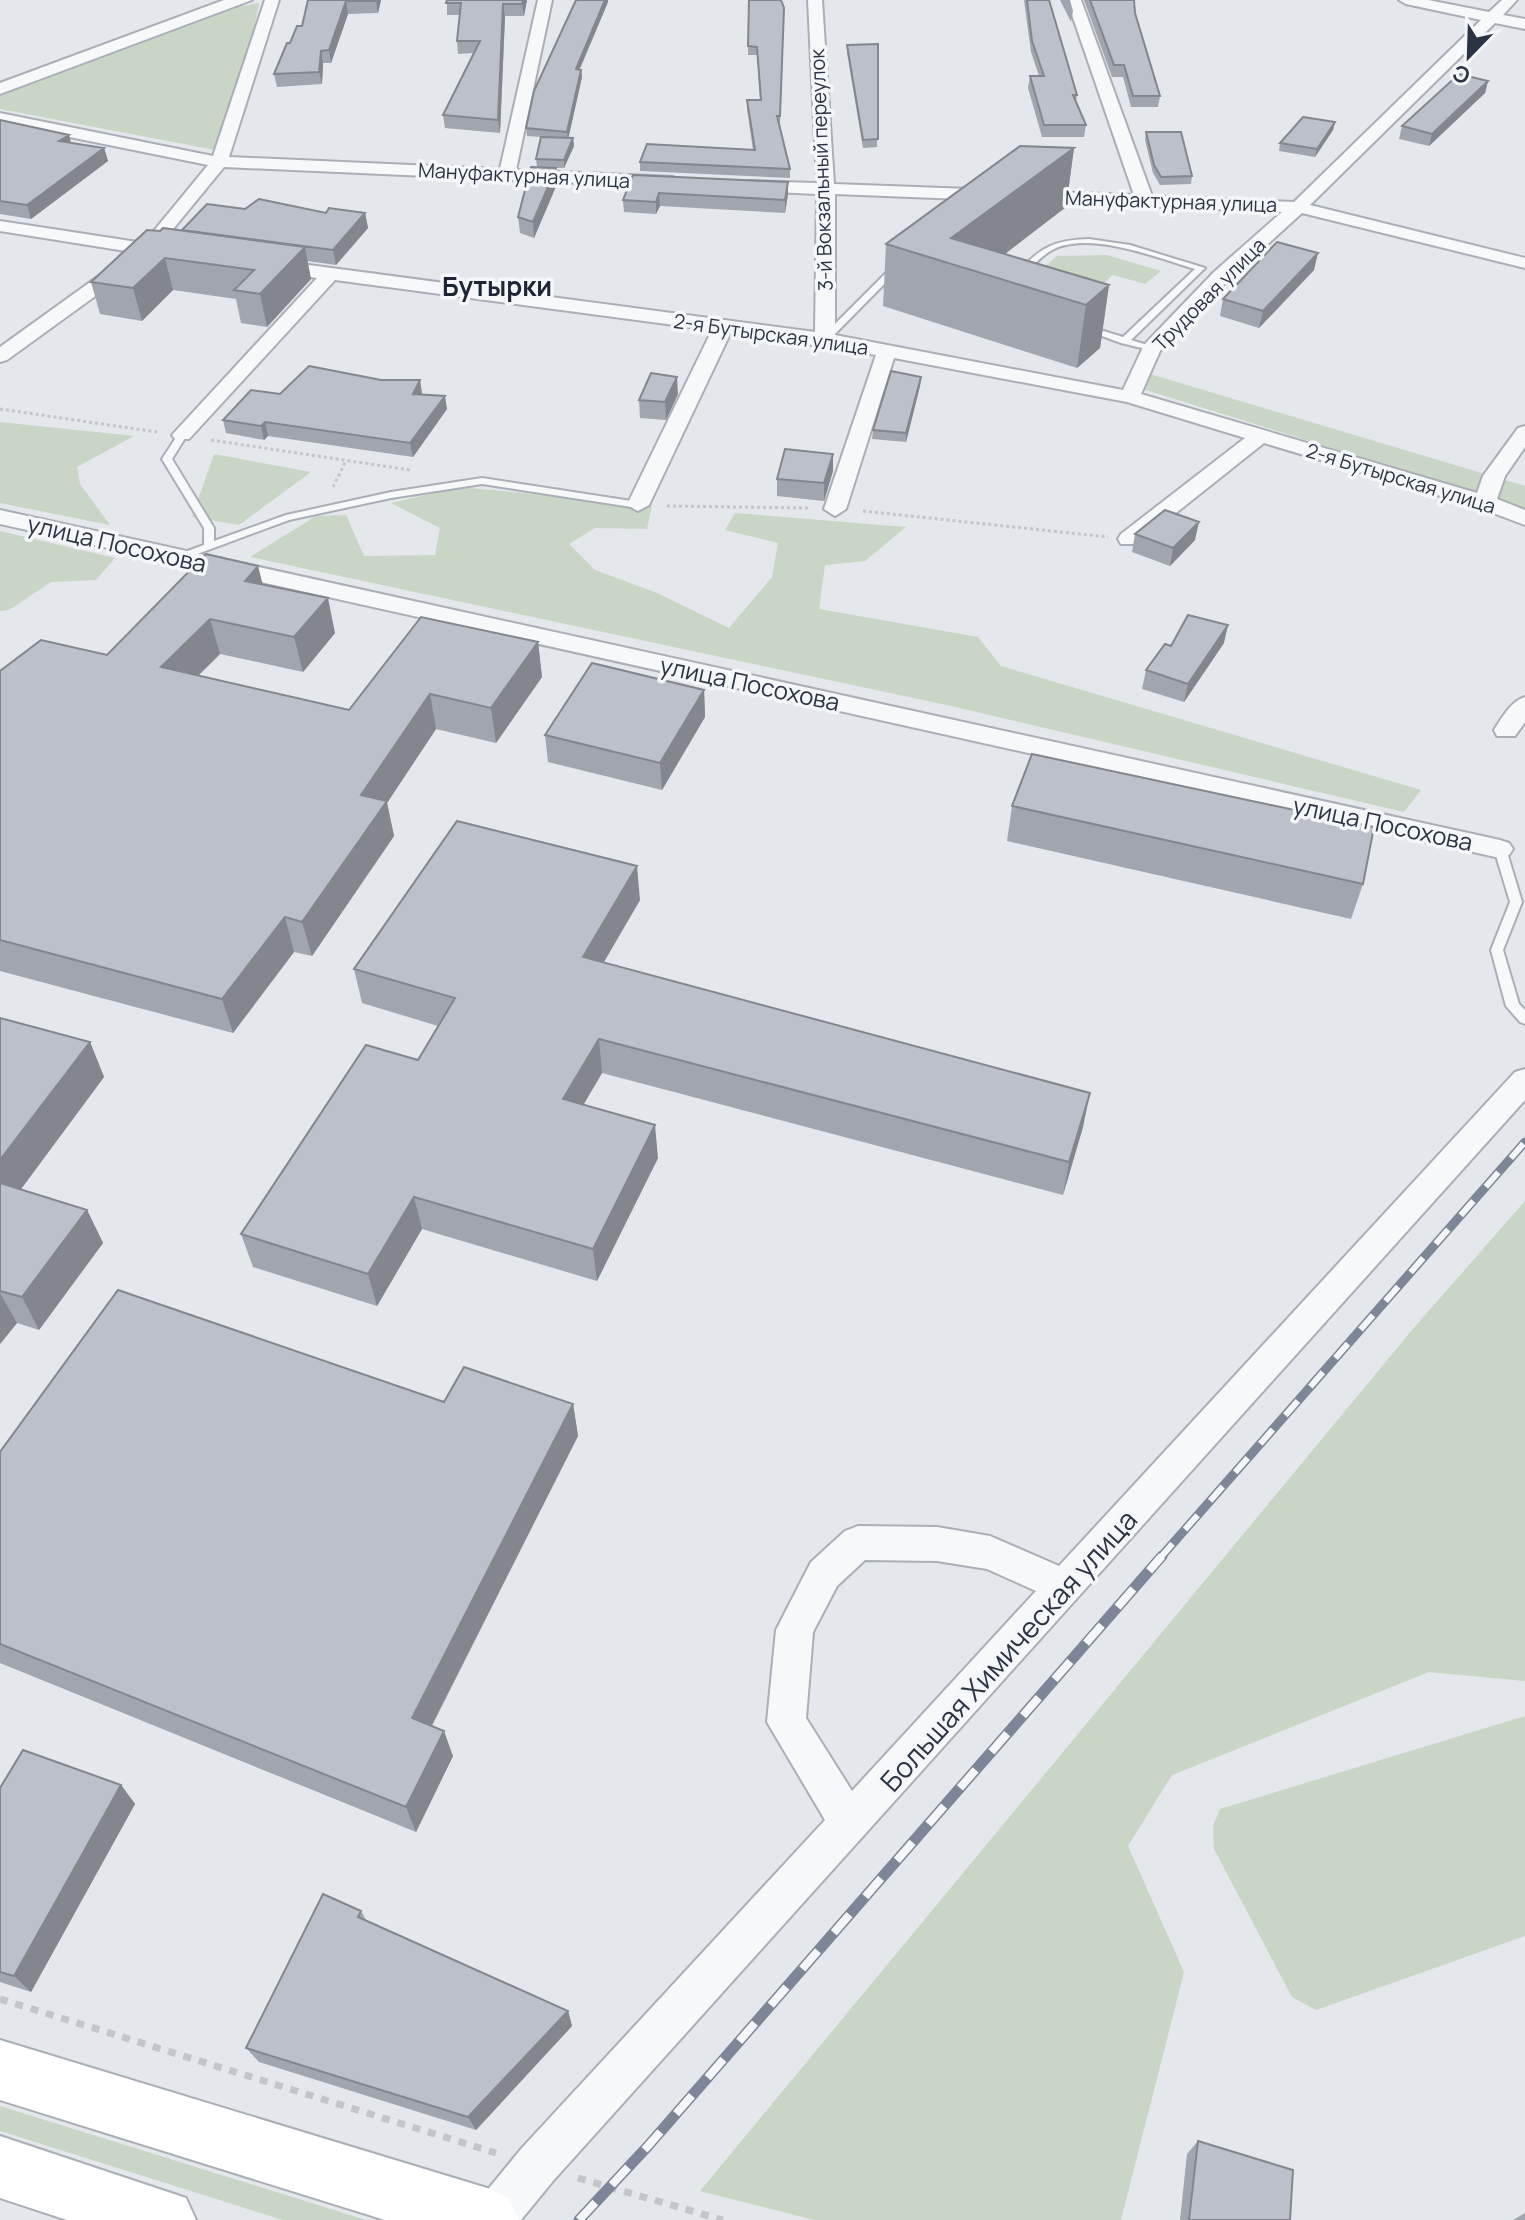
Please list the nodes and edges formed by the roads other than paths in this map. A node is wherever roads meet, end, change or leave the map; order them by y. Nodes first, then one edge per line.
1 (245, 0) edge
2 (272, 0) edge
3 (545, 0) edge
4 (815, 0) edge
5 (1074, 0) edge
6 (1406, 0) edge
7 (1510, 0) edge
8 (1494, 17) junction
9 (1525, 24) edge
10 (0, 89) edge
11 (0, 118) edge
12 (219, 162) junction
13 (507, 174) junction
14 (698, 183) edge
15 (730, 185) edge
16 (826, 189) junction
17 (1144, 199) junction
18 (1298, 207) junction
19 (0, 226) edge
20 (148, 249) junction
21 (193, 255) edge
22 (905, 259) edge
23 (254, 263) edge
24 (1525, 263) edge
25 (330, 274) junction
26 (1016, 277) edge
27 (724, 326) junction
28 (1081, 328) edge
29 (825, 339) junction
30 (1124, 341) junction
31 (1151, 349) junction
32 (887, 351) junction
33 (0, 356) edge
34 (1130, 397) junction
35 (1525, 432) edge
36 (182, 435) joint
37 (1260, 436) junction
38 (1485, 502) junction
39 (638, 505) joint
40 (835, 509) road end
41 (0, 517) edge
42 (1525, 518) edge
43 (1129, 539) road end
44 (209, 547) junction
45 (181, 557) junction
46 (1525, 705) edge
47 (1506, 730) dead end
48 (1500, 849) joint
49 (1525, 1019) edge
50 (1525, 1080) edge
51 (1066, 1586) junction
52 (850, 1824) junction
53 (0, 2070) edge
54 (0, 2167) edge
55 (164, 2220) edge
56 (490, 2220) edge

1 - 10 street
2 - 12 street
3 - 13 street
4 - 16 street, 3-й Вокзальный переулок
5 - 17 street
6 - 8 street
7 - 8 street, Трудовая улица
8 - 9 street
8 - 18 street, Трудовая улица
11 - 12 street, Мануфактурная улица
12 - 13 street, Мануфактурная улица
12 - 20 street
13 - 14 street, Мануфактурная улица
15 - 16 street, Мануфактурная улица
16 - 17 street, Мануфактурная улица
16 - 29 street, 3-й Вокзальный переулок
17 - 18 street, Мануфактурная улица
18 - 24 street, Мануфактурная улица
18 - 31 street, Трудовая улица
19 - 20 street
20 - 21 street
20 - 33 street
22 - 29 lane
23 - 25 street, 2-я Бутырская улица
25 - 27 street, 2-я Бутырская улица
25 - 36 street
26 - 30 lane
27 - 29 street, 2-я Бутырская улица
27 - 39 street
28 - 30 lane
29 - 32 street, 2-я Бутырская улица
30 - 31 lane
31 - 34 street, Трудовая улица
32 - 34 street, 2-я Бутырская улица
32 - 40 street
34 - 37 street, 2-я Бутырская улица
35 - 38 street
36 - 44 lane
37 - 38 street, 2-я Бутырская улица
37 - 43 street
38 - 42 street, 2-я Бутырская улица
39 - 44 lane
41 - 45 street, улица Посохова
44 - 45 lane
45 - 48 street, улица Посохова
46 - 47 street
48 - 49 lane
50 - 51 street, Большая Химическая улица
51 - 52 street, Большая Химическая улица
51 - 52 street
52 - 56 street, Большая Химическая улица
53 - 56 main road
54 - 55 main road

